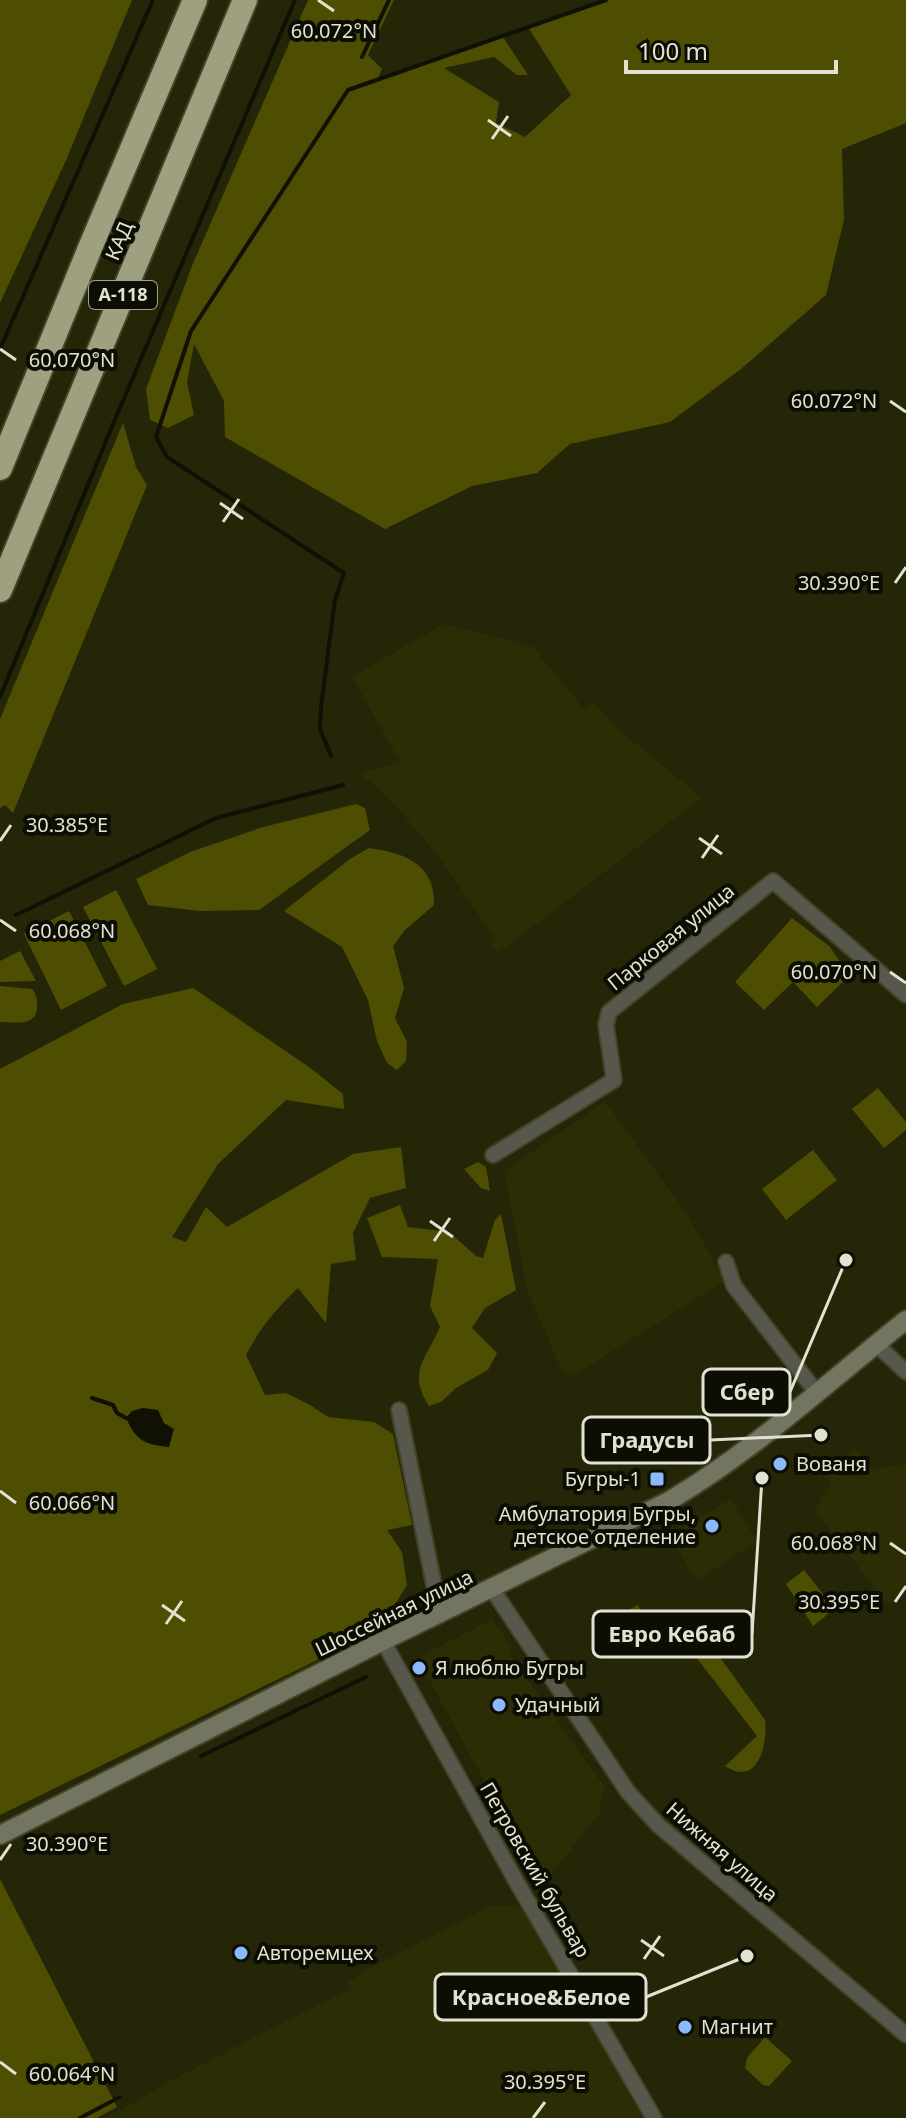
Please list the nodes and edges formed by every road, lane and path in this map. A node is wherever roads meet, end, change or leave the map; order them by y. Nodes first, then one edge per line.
1 (195, 0) edge
2 (245, 0) edge
3 (0, 468) edge
4 (0, 590) edge
5 (906, 995) edge
6 (493, 1155) dead end
7 (726, 1262) dead end
8 (906, 1320) edge
9 (876, 1344) junction
10 (906, 1372) edge
11 (817, 1393) junction
12 (399, 1410) dead end
13 (492, 1589) junction
14 (440, 1615) junction
15 (383, 1641) junction
16 (0, 1835) edge
17 (905, 2032) edge
18 (654, 2118) edge

1 - 3 highway, КАД / А-118
2 - 4 highway, КАД / А-118
5 - 6 street, Парковая улица
7 - 11 street
8 - 9 main road, Шоссейная улица
9 - 10 street
9 - 11 main road, Шоссейная улица
11 - 13 main road, Шоссейная улица
12 - 14 street
13 - 14 main road, Шоссейная улица
13 - 17 street, Нижняя улица
14 - 15 main road, Шоссейная улица
15 - 16 main road, Шоссейная улица
15 - 18 street, Петровский бульвар

